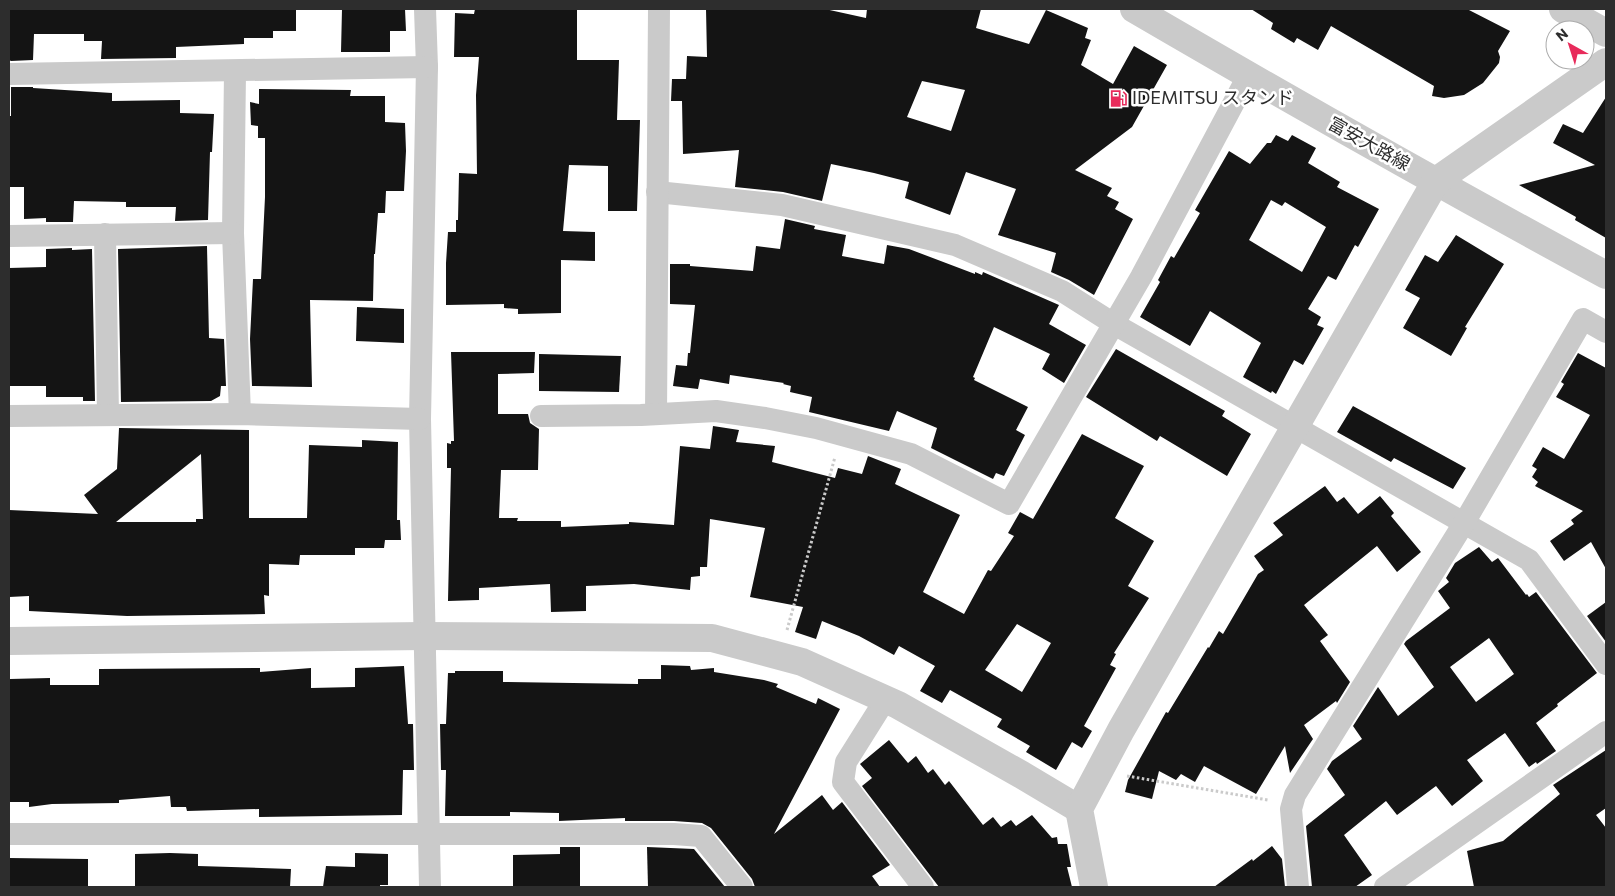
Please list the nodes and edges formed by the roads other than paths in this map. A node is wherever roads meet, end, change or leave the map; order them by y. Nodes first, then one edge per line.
1 (425, 9) edge
2 (659, 9) edge
3 (1134, 9) edge
4 (1563, 9) edge
5 (1606, 33) edge
6 (1606, 62) edge
7 (427, 67) junction
8 (235, 72) junction
9 (9, 74) edge
10 (1248, 76) junction
11 (1436, 181) junction
12 (658, 192) junction
13 (233, 233) junction
14 (105, 234) junction
15 (9, 236) edge
16 (1606, 275) edge
17 (1114, 324) junction
18 (1606, 332) edge
19 (240, 414) junction
20 (656, 414) junction
21 (108, 415) junction
22 (9, 416) edge
23 (541, 416) dead end
24 (420, 419) junction
25 (1295, 426) junction
26 (1464, 523) junction
27 (424, 636) junction
28 (9, 641) edge
29 (1606, 664) edge
30 (885, 700) junction
31 (1606, 732) edge
32 (1079, 809) junction
33 (9, 834) edge
34 (429, 834) junction
35 (430, 887) edge
36 (742, 887) edge
37 (923, 887) edge
38 (1094, 887) edge
39 (1298, 887) edge
40 (1385, 887) edge

1 - 7 street
2 - 12 street
3 - 10 street, 富安大路線
4 - 5 street
6 - 11 street
7 - 8 street
7 - 24 street
8 - 9 street
8 - 13 street
10 - 11 street, 富安大路線
10 - 17 street
11 - 16 street, 富安大路線
11 - 25 street
12 - 17 street
12 - 20 street
13 - 14 street
13 - 19 street
14 - 15 street
14 - 21 street
17 - 20 street
17 - 25 street
18 - 26 street
19 - 21 street
19 - 24 street
20 - 23 street
21 - 22 street
24 - 27 street
25 - 26 street
25 - 32 street
26 - 29 street
26 - 39 street
27 - 28 street
27 - 30 street
27 - 34 street
30 - 32 street
30 - 37 street
31 - 40 street
32 - 38 street
33 - 34 street
34 - 35 street
34 - 36 street

